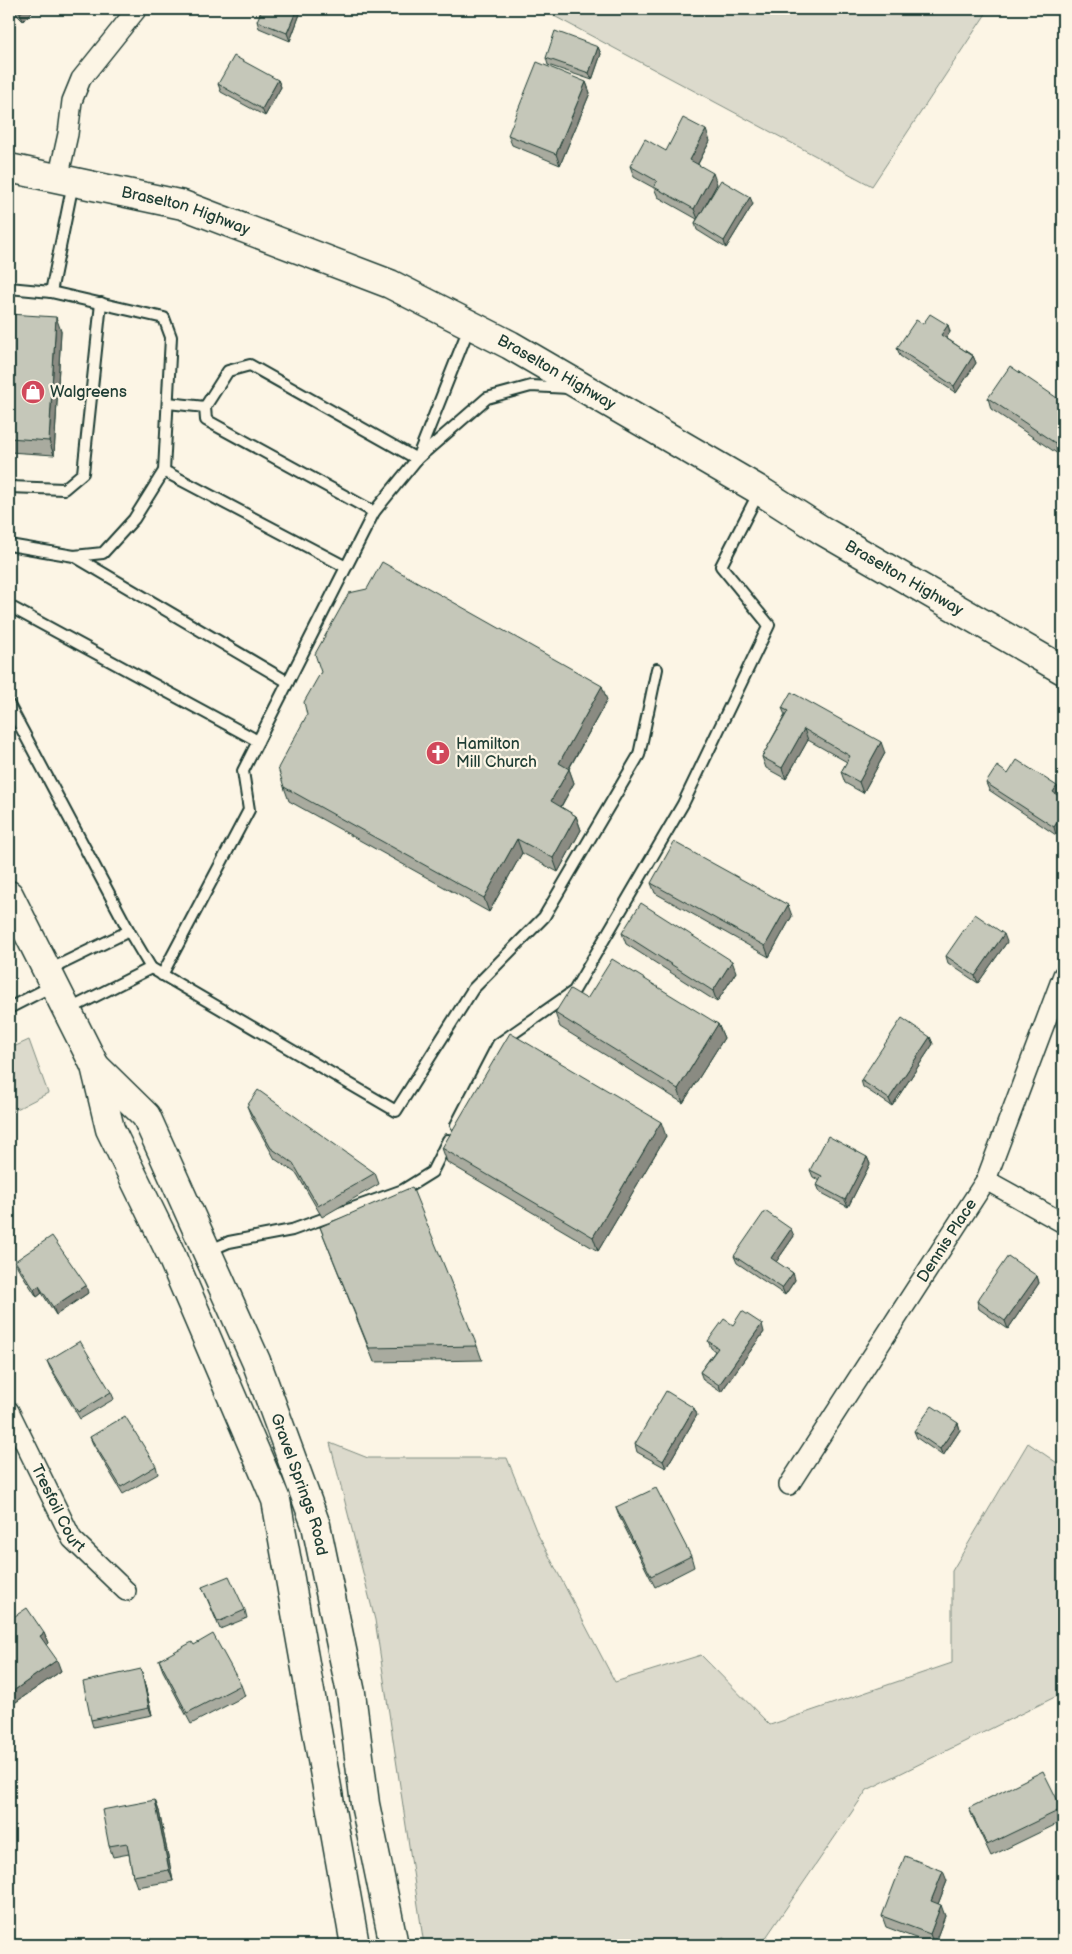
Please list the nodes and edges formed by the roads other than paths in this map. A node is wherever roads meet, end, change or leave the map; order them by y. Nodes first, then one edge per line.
1 (137, 9) edge
2 (9, 168) edge
3 (66, 180) junction
4 (9, 288) edge
5 (51, 292) junction
6 (100, 303) junction
7 (470, 324) junction
8 (584, 389) junction
9 (168, 403) junction
10 (205, 407) junction
11 (417, 459) junction
12 (164, 471) junction
13 (9, 487) edge
14 (760, 490) junction
15 (374, 512) junction
16 (9, 545) edge
17 (74, 556) junction
18 (346, 567) junction
19 (9, 606) edge
20 (657, 668) dead end
21 (1063, 670) edge
22 (288, 682) junction
23 (9, 704) edge
24 (258, 741) junction
25 (9, 895) edge
26 (129, 931) junction
27 (151, 968) junction
28 (162, 975) junction
29 (1063, 976) edge
30 (51, 978) junction
31 (9, 1008) edge
32 (67, 1010) junction
33 (95, 1066) junction
34 (986, 1180) junction
35 (1063, 1223) edge
36 (207, 1252) junction
37 (9, 1411) edge
38 (789, 1485) dead end
39 (126, 1591) dead end
40 (356, 1945) edge
41 (394, 1945) edge

1 - 3 street
2 - 3 main road, Braselton Highway
3 - 5 lane
3 - 7 main road, Braselton Highway
4 - 5 lane
5 - 6 lane
6 - 9 lane
6 - 13 lane
7 - 8 main road, Braselton Highway
7 - 11 lane
8 - 11 lane
8 - 14 main road, Braselton Highway
9 - 10 lane
9 - 12 lane
10 - 11 lane
10 - 15 lane
11 - 15 lane
12 - 17 lane
12 - 18 lane
14 - 21 main road, Braselton Highway
14 - 36 lane
15 - 18 lane
16 - 17 lane
17 - 22 lane
18 - 22 lane
19 - 24 lane
20 - 28 lane
22 - 24 lane
23 - 26 lane
24 - 28 lane
25 - 30 main road, Gravel Springs Road
26 - 27 lane
26 - 30 lane
27 - 28 lane
27 - 32 lane
29 - 34 street, Dennis Place
30 - 31 lane
30 - 32 main road, Gravel Springs Road
32 - 33 main road, Gravel Springs Road
33 - 36 main road, Gravel Springs Road
33 - 40 main road, Gravel Springs Road
34 - 35 street
34 - 38 street, Dennis Place
36 - 41 main road, Gravel Springs Road
37 - 39 street, Tresfoil Court

